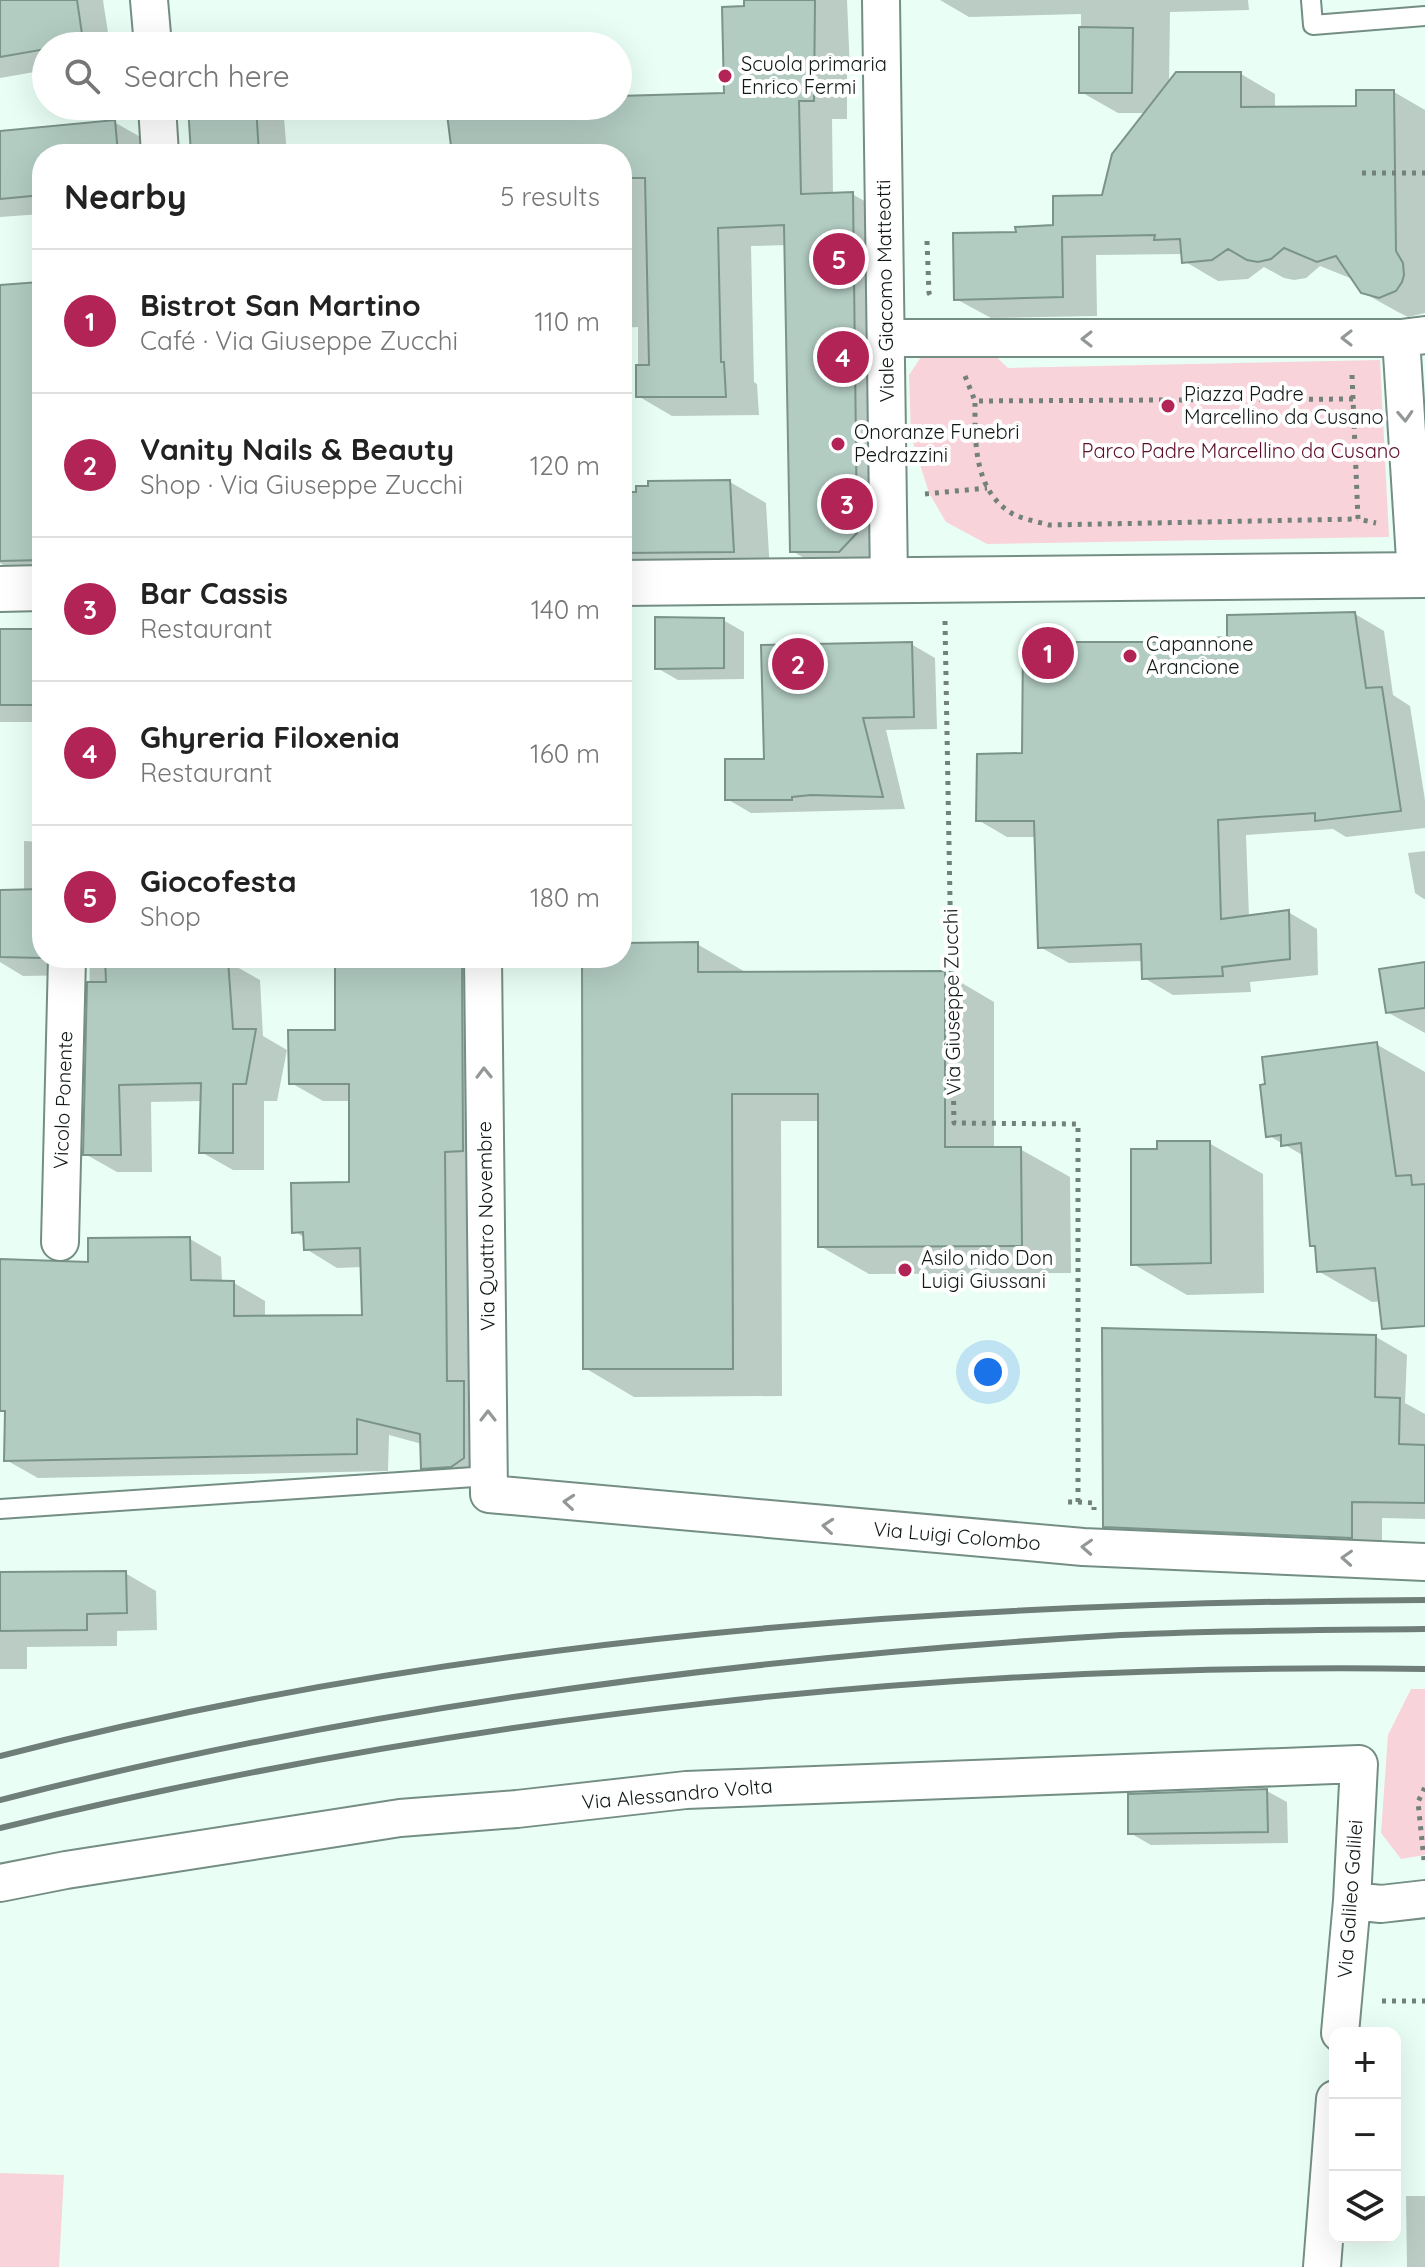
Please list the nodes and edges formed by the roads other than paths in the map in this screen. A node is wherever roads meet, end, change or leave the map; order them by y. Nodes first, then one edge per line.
1 (149, 0) edge
2 (881, 0) edge
3 (1311, 0) edge
4 (1425, 16) edge
5 (152, 32) edge
6 (158, 120) edge
7 (159, 144) edge
8 (1413, 337) edge
9 (886, 338) junction
10 (1421, 575) edge
11 (889, 581) junction
12 (632, 583) edge
13 (32, 588) edge
14 (0, 589) edge
15 (67, 968) edge
16 (483, 968) edge
17 (60, 1242) dead end
18 (489, 1485) junction
19 (0, 1509) edge
20 (1425, 1562) edge
21 (1359, 1764) joint
22 (0, 1883) edge
23 (1425, 1899) edge
24 (1352, 1901) junction
25 (1341, 2027) edge
26 (1329, 2171) edge
27 (1322, 2267) edge

1 - 5 street
2 - 9 street, Viale Giacomo Matteotti
3 - 4 lane
6 - 7 street
8 -> 9 street
8 -> 10 street
9 - 11 street, Viale Giacomo Matteotti
10 - 11 street
11 - 12 street
13 - 14 street
15 - 17 street, Vicolo Ponente
18 -> 16 street, Via Quattro Novembre
18 - 19 lane
20 -> 18 street, Via Luigi Colombo
21 - 22 street, Via Alessandro Volta
21 - 24 street, Via Galileo Galilei
23 - 24 street
24 - 25 street, Via Galileo Galilei
26 - 27 street

